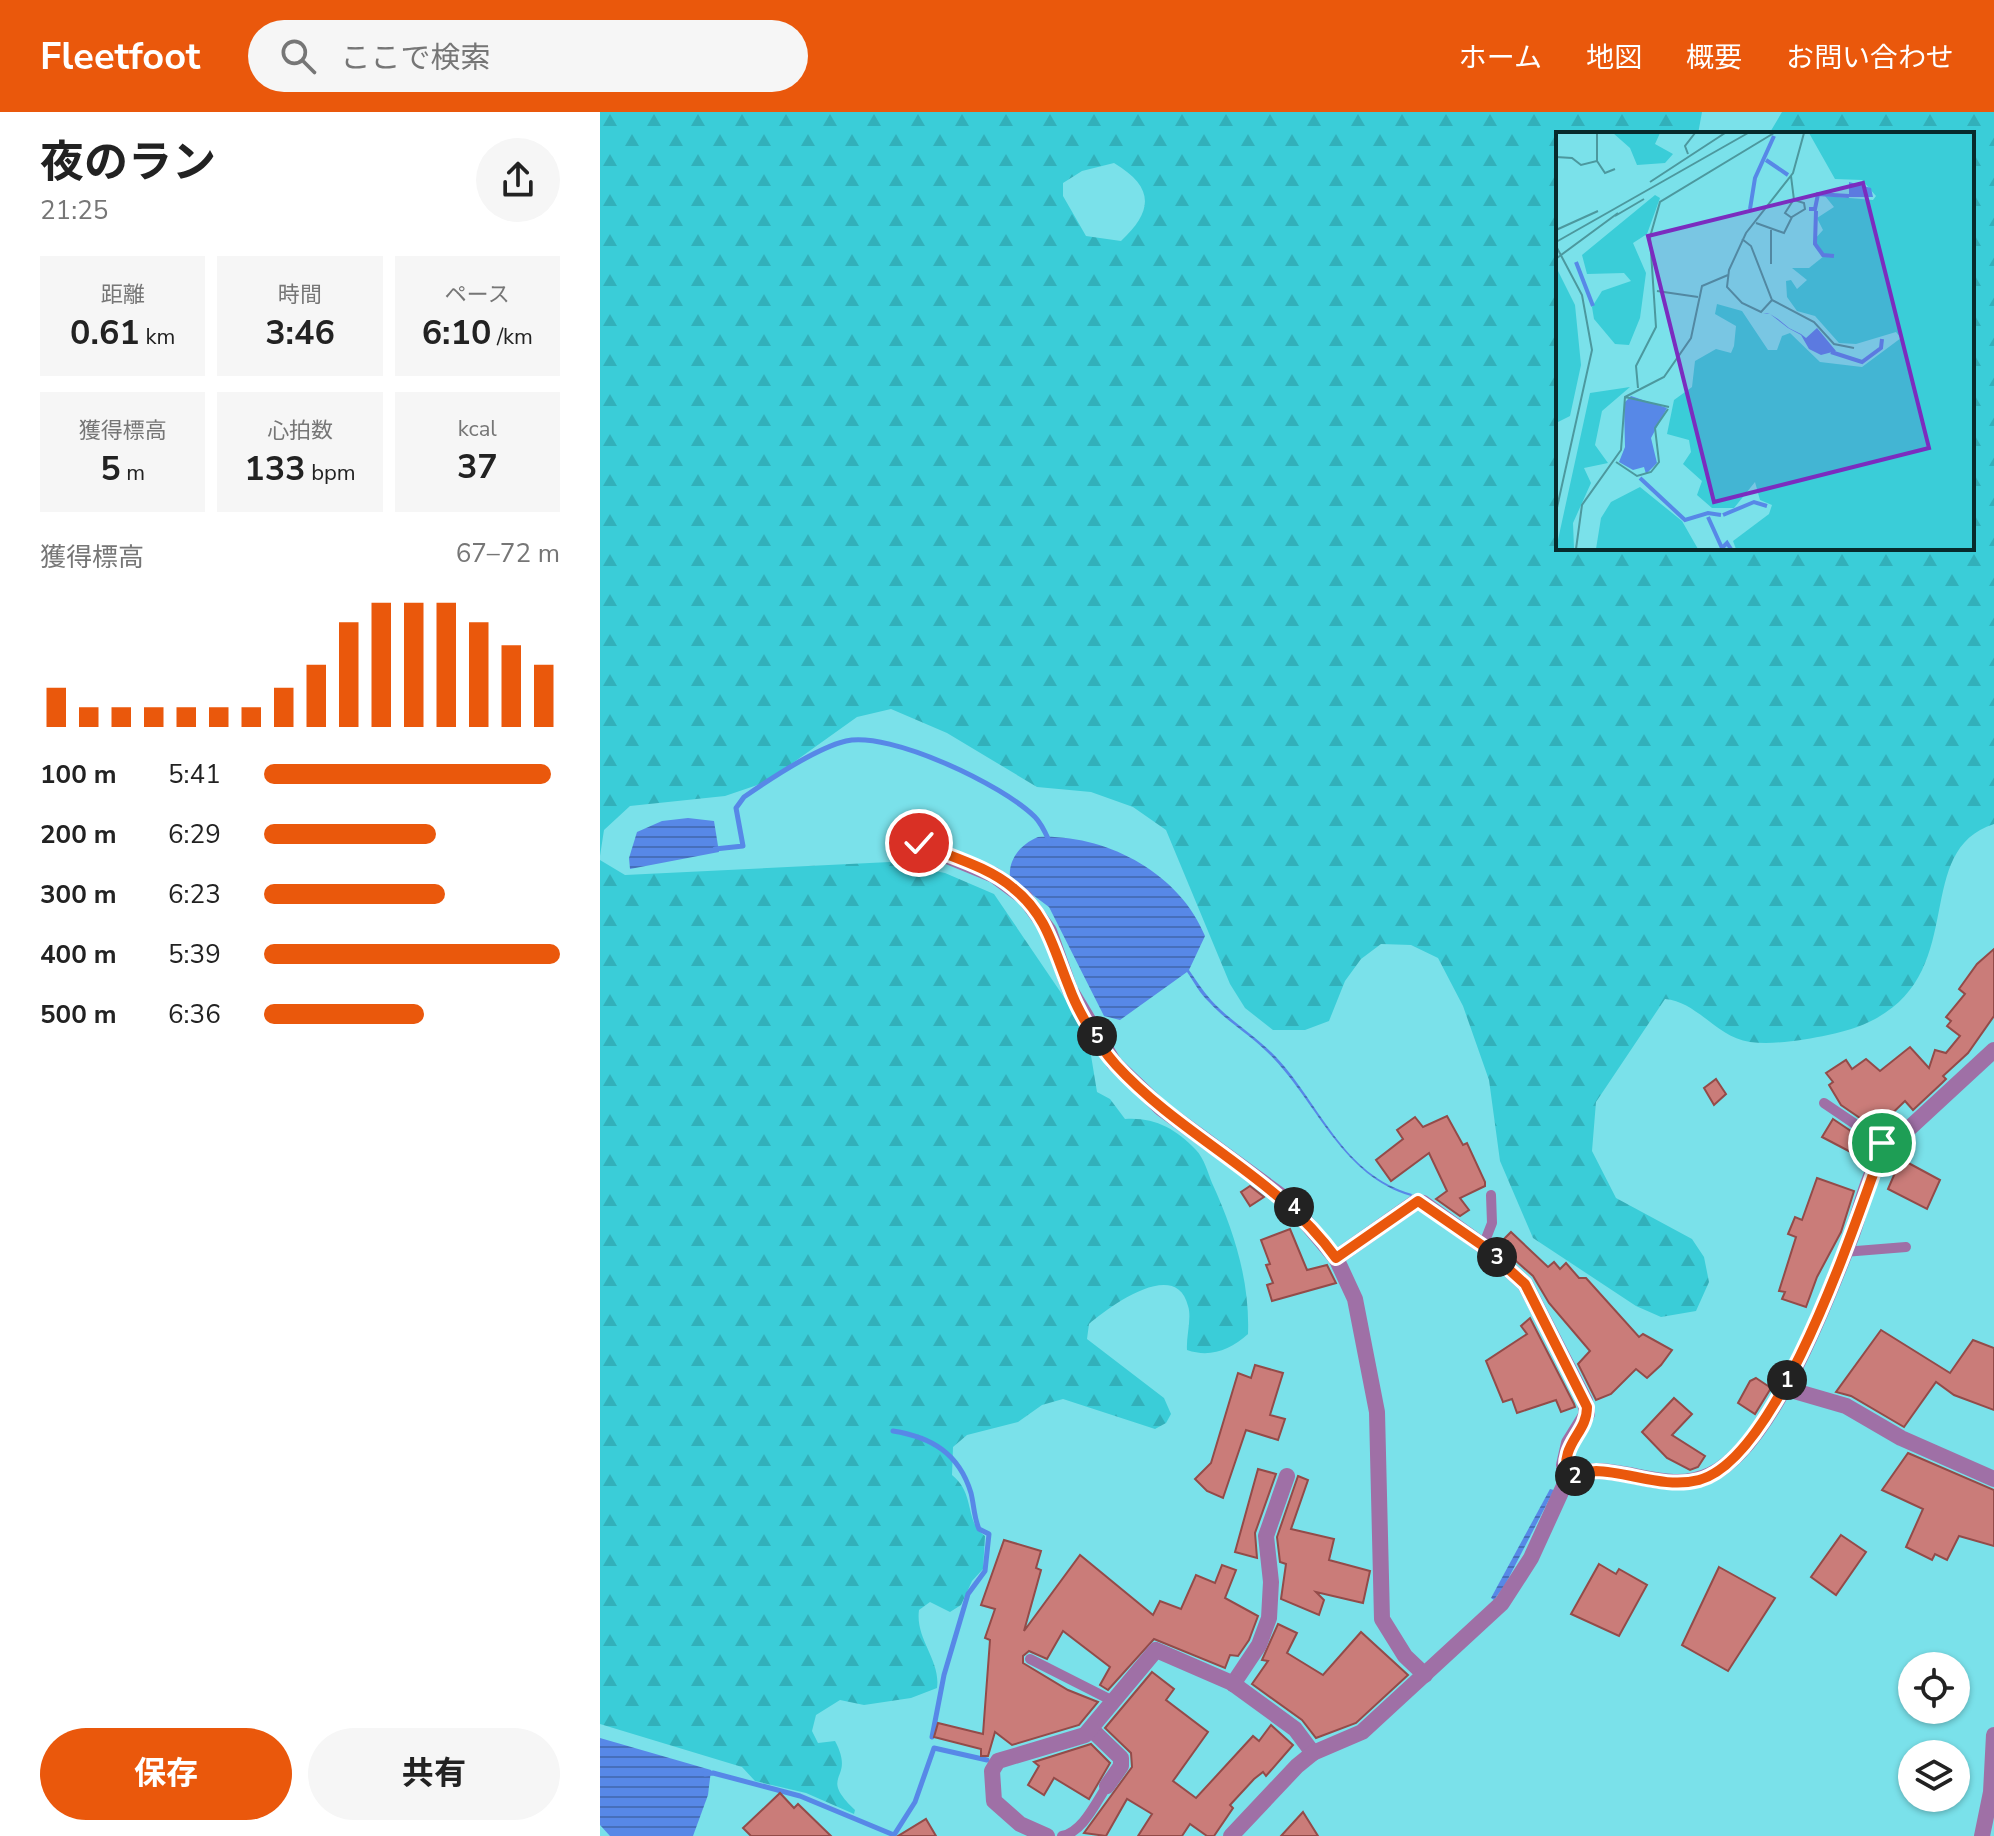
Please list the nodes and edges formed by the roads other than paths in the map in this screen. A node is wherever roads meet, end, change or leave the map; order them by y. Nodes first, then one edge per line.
1 (906, 839) dead end
2 (1994, 1050) edge
3 (1824, 1103) dead end
4 (1889, 1147) junction
5 (1491, 1195) dead end
6 (1483, 1246) junction
7 (1906, 1247) dead end
8 (1844, 1252) junction
9 (1336, 1258) junction
10 (1784, 1388) junction
11 (1287, 1476) dead end
12 (1567, 1479) junction
13 (1994, 1479) edge
14 (1030, 1659) dead end
15 (1425, 1675) junction
16 (1233, 1684) junction
17 (1113, 1701) junction
18 (1091, 1729) junction
19 (1994, 1735) edge
20 (1313, 1753) junction
21 (1107, 1786) joint
22 (1047, 1836) edge
23 (1062, 1836) edge
24 (1231, 1836) edge
25 (1982, 1836) edge

1 - 9 street
2 - 4 street
3 - 4 lane
4 - 8 street
5 - 6 lane
6 - 9 street
6 - 12 street
7 - 8 lane
8 - 10 street
9 - 15 street
10 - 12 street
10 - 13 street
11 - 16 street
12 - 15 street
14 - 17 lane
15 - 20 street
16 - 17 street
16 - 20 street
17 - 18 street
18 - 21 street
18 - 22 street
19 - 25 street
20 - 24 street
21 - 23 lane

